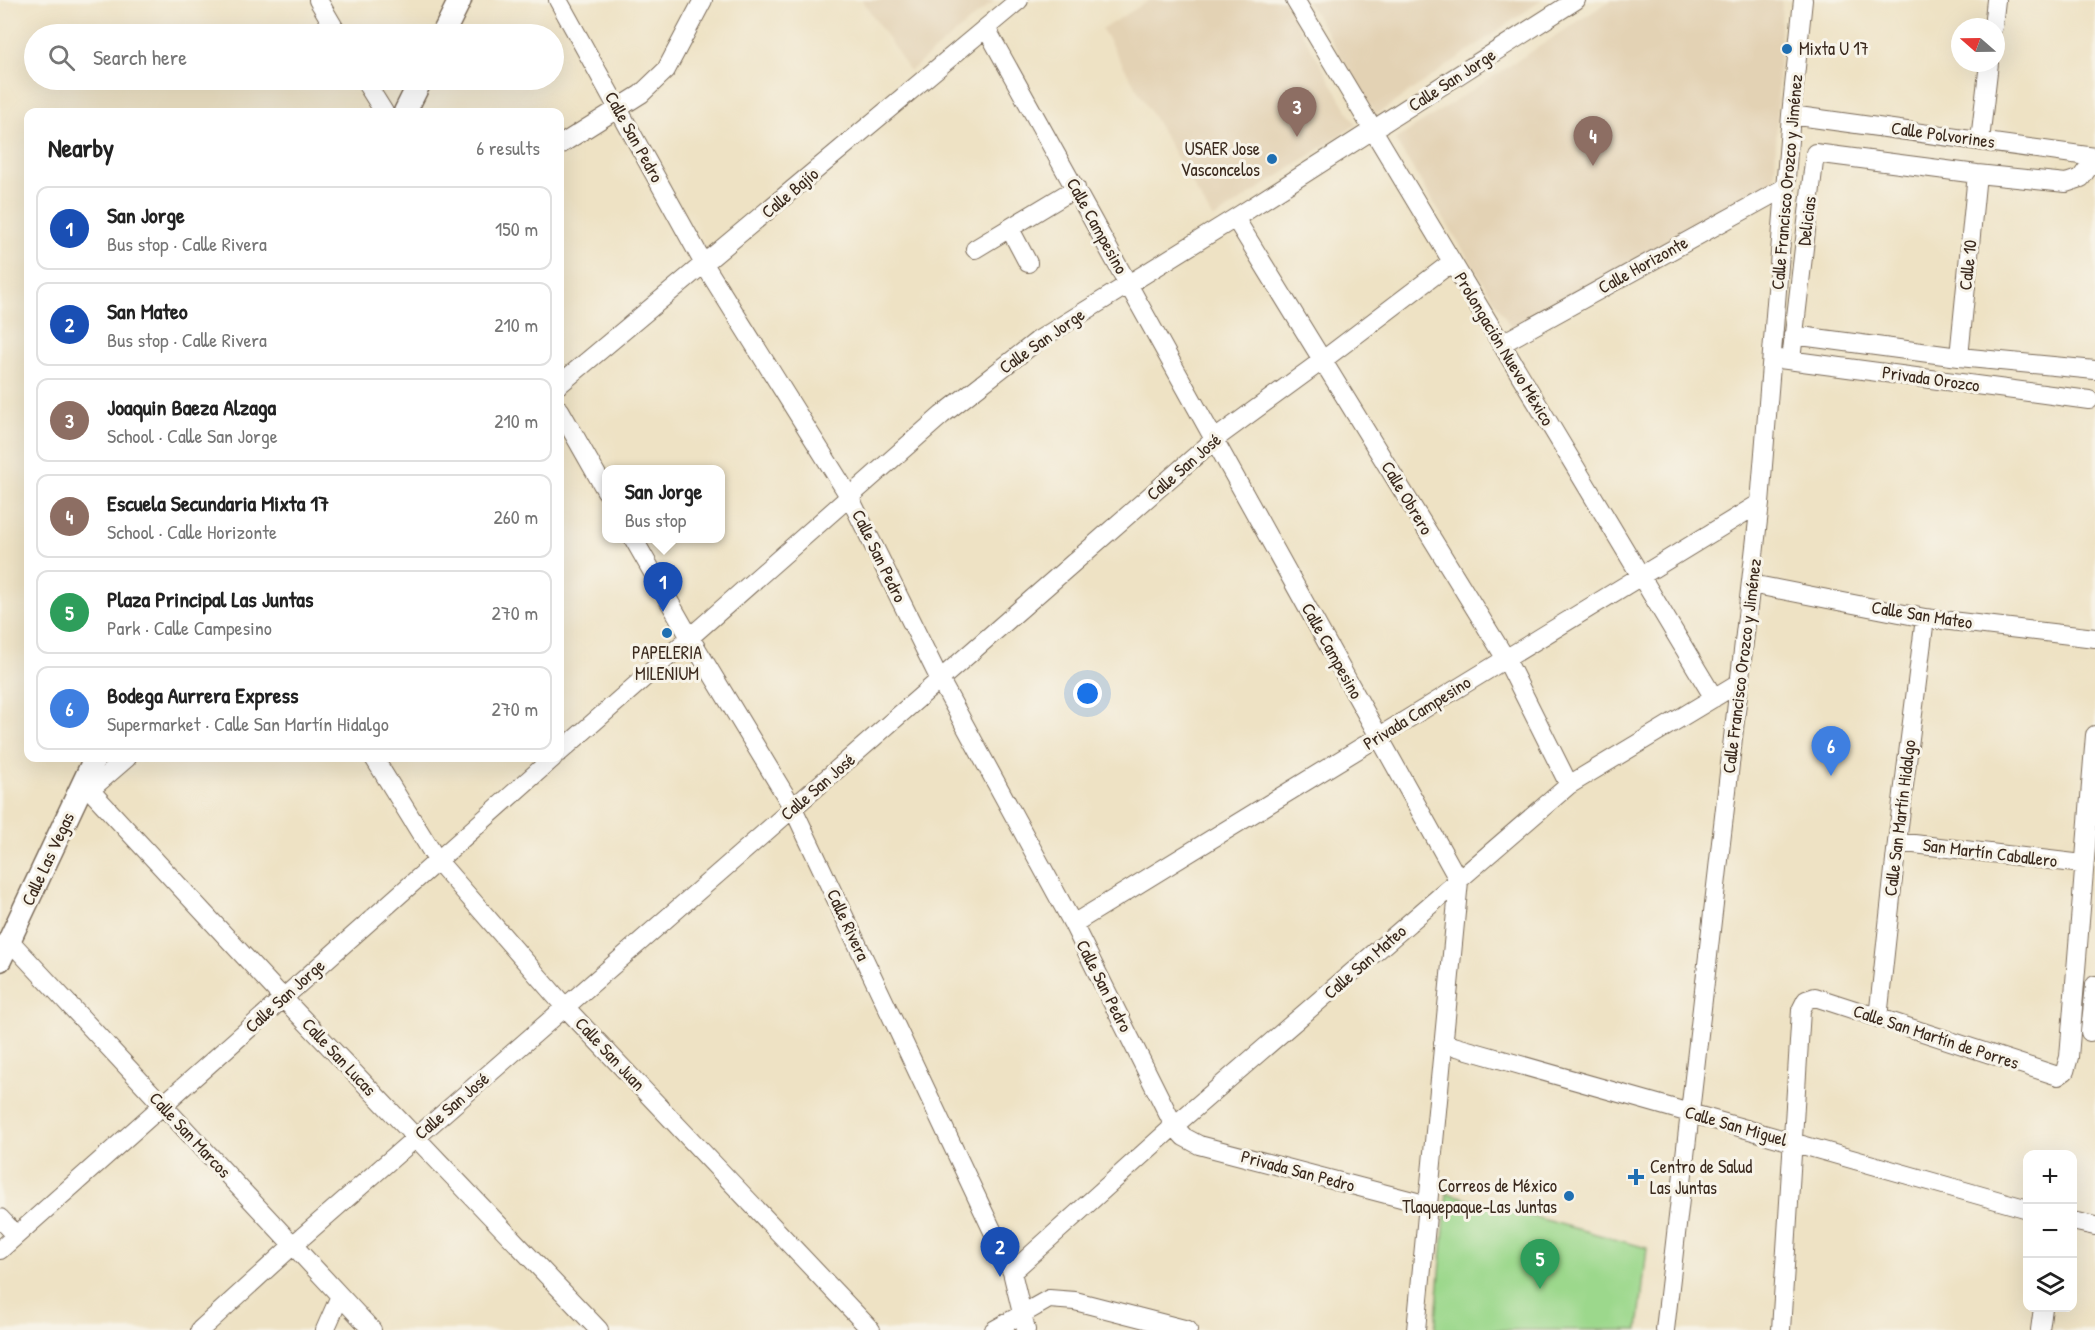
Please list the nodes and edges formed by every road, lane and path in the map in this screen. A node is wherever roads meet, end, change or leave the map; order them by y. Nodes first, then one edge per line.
1 (318, 0) edge
2 (460, 0) edge
3 (558, 0) edge
4 (703, 0) edge
5 (1019, 0) edge
6 (1294, 0) edge
7 (1576, 0) edge
8 (1803, 0) edge
9 (1996, 0) edge
10 (1994, 18) edge
11 (332, 24) edge
12 (448, 24) edge
13 (986, 28) junction
14 (1988, 72) edge
15 (370, 90) edge
16 (416, 90) edge
17 (382, 108) edge
18 (407, 108) edge
19 (618, 108) junction
20 (1791, 115) junction
21 (1373, 130) junction
22 (1980, 140) junction
23 (564, 142) edge
24 (1815, 153) joint
25 (2095, 157) edge
26 (1977, 174) junction
27 (1786, 187) junction
28 (1076, 188) junction
29 (1235, 218) junction
30 (1010, 229) junction
31 (975, 249) dead end
32 (1452, 262) junction
33 (1029, 263) dead end
34 (704, 264) junction
35 (1129, 284) junction
36 (1793, 335) junction
37 (1501, 344) junction
38 (1959, 357) junction
39 (1772, 358) junction
40 (1323, 360) junction
41 (1791, 360) junction
42 (2095, 370) edge
43 (564, 381) edge
44 (2089, 400) dead end
45 (564, 417) edge
46 (1215, 439) junction
47 (602, 484) edge
48 (849, 496) junction
49 (1760, 503) junction
50 (636, 543) edge
51 (1641, 576) junction
52 (1751, 584) junction
53 (1925, 618) junction
54 (689, 636) junction
55 (2095, 638) edge
56 (1506, 659) junction
57 (940, 680) junction
58 (1740, 682) junction
59 (1714, 698) junction
60 (2095, 735) edge
61 (1379, 736) junction
62 (564, 748) edge
63 (94, 762) edge
64 (121, 762) edge
65 (376, 762) edge
66 (548, 762) edge
67 (88, 785) junction
68 (1569, 785) junction
69 (793, 808) junction
70 (1897, 842) junction
71 (437, 860) junction
72 (2083, 864) junction
73 (1459, 881) junction
74 (1073, 924) junction
75 (5, 950) edge
76 (2095, 985) edge
77 (283, 998) junction
78 (565, 1007) junction
79 (1878, 1018) junction
80 (2090, 1032) dead end
81 (1443, 1043) junction
82 (162, 1105) junction
83 (1690, 1113) junction
84 (1174, 1126) junction
85 (416, 1138) junction
86 (1794, 1142) junction
87 (1428, 1205) junction
88 (2023, 1208) edge
89 (0, 1218) edge
90 (2077, 1222) edge
91 (2095, 1226) edge
92 (16, 1235) junction
93 (292, 1246) junction
94 (0, 1250) edge
95 (1012, 1272) junction
96 (340, 1296) junction
97 (2042, 1312) edge
98 (1024, 1322) edge
99 (200, 1330) edge
100 (325, 1330) edge
101 (372, 1330) edge
102 (599, 1330) edge
103 (871, 1330) edge
104 (994, 1330) edge
105 (1188, 1330) edge
106 (1416, 1330) edge
107 (1665, 1330) edge
108 (1781, 1330) edge
109 (2040, 1330) edge

1 - 11 street
2 - 12 street
3 - 19 street, Calle San Pedro
4 - 19 street
5 - 13 street, Calle Bajío
6 - 21 street, Prolongación Nuevo México
7 - 21 street, Calle San Jorge
8 - 20 street, Calle Francisco Orozco y Jiménez
9 - 10 street
13 - 28 street, Calle Campesino
13 - 34 street, Calle Bajío
14 - 22 street
15 - 17 street
16 - 18 street
19 - 23 street
19 - 34 street, Calle San Pedro
20 - 22 street, Calle Polvorines
20 - 27 street, Calle Francisco Orozco y Jiménez
21 - 29 street, Calle San Jorge
21 - 32 street, Prolongación Nuevo México
22 - 25 street, Calle Polvorines
24 - 26 street, Calle Polvorines
24 - 36 street, Delicias
25 - 26 street, Calle Polvorines
26 - 38 street, Calle 10
27 - 37 street, Calle Horizonte
27 - 39 street, Calle Francisco Orozco y Jiménez
28 - 30 street
28 - 35 street, Calle Campesino
29 - 35 street, Calle San Jorge
29 - 40 street, Calle Obrero
30 - 31 street
30 - 33 street
32 - 37 street, Prolongación Nuevo México
32 - 40 street, Calle San José
34 - 43 street, Calle Bajío
34 - 48 street, Calle San Pedro
35 - 46 street, Calle Campesino
35 - 48 street, Calle San Jorge
36 - 38 street, Privada Orozco
36 - 41 street, Delicias
37 - 51 street, Prolongación Nuevo México
38 - 42 street, Privada Orozco
39 - 41 street, Privada Orozco
39 - 49 street, Calle Francisco Orozco y Jiménez
40 - 46 street, Calle San José
40 - 56 street, Calle Obrero
41 - 44 street, Privada Orozco
45 - 47 street
46 - 57 street, Calle San José
46 - 61 street, Calle Campesino
48 - 54 street, Calle San Jorge
48 - 57 street, Calle San Pedro
49 - 51 street, Privada Campesino
49 - 52 street, Calle Francisco Orozco y Jiménez
50 - 54 street, Calle Rivera
51 - 56 street, Privada Campesino
51 - 59 street, Prolongación Nuevo México
52 - 53 street, Calle San Mateo
52 - 58 street, Calle Francisco Orozco y Jiménez
53 - 55 street, Calle San Mateo
53 - 70 street, Calle San Martín Hidalgo
54 - 62 street, Calle San Jorge
54 - 69 street, Calle Rivera
56 - 61 street, Privada Campesino
56 - 68 street, Calle Obrero
57 - 69 street, Calle San José
57 - 74 street, Calle San Pedro
58 - 59 street, Calle San Mateo
58 - 83 street, Calle Francisco Orozco y Jiménez
59 - 68 street, Calle San Mateo
60 - 72 street
61 - 73 street, Calle Campesino
61 - 74 street, Privada Campesino
63 - 67 street, Calle Las Vegas
64 - 67 street
65 - 71 street, Calle San Juan
66 - 71 street, Calle San Jorge
67 - 75 street, Calle Las Vegas
67 - 77 street, Calle San Lucas
68 - 73 street, Calle San Mateo
69 - 78 street, Calle San José
69 - 95 street, Calle Rivera
70 - 72 street, San Martín Caballero
70 - 79 street, Calle San Martín Hidalgo
71 - 77 street, Calle San Jorge
71 - 78 street, Calle San Juan
72 - 79 street, Calle San Martín de Porres
73 - 81 street
73 - 84 street, Calle San Mateo
74 - 84 street, Calle San Pedro
75 - 82 street, Calle San Marcos
76 - 80 street
77 - 82 street, Calle San Jorge
77 - 85 street, Calle San Lucas
78 - 85 street, Calle San José
78 - 103 street, Calle San Juan
79 - 86 street, Calle San Martín de Porres
81 - 83 street, Calle San Miguel
81 - 87 street
82 - 92 street, Calle San Jorge
82 - 93 street, Calle San Marcos
83 - 86 street, Calle San Miguel
83 - 107 street, Calle Francisco Orozco y Jiménez
84 - 87 street, Privada San Pedro
84 - 95 street, Calle San Mateo
85 - 93 street, Calle San José
85 - 102 street, Calle San Lucas
86 - 88 street, Calle San Miguel
86 - 108 street
87 - 106 street
89 - 92 street
90 - 91 street
92 - 94 street, Calle San Jorge
93 - 96 street, Calle San Marcos
93 - 99 street, Calle San José
95 - 98 street, Calle Rivera
96 - 100 street
96 - 101 street, Calle San Marcos
97 - 109 street
98 - 104 street
98 - 105 street

